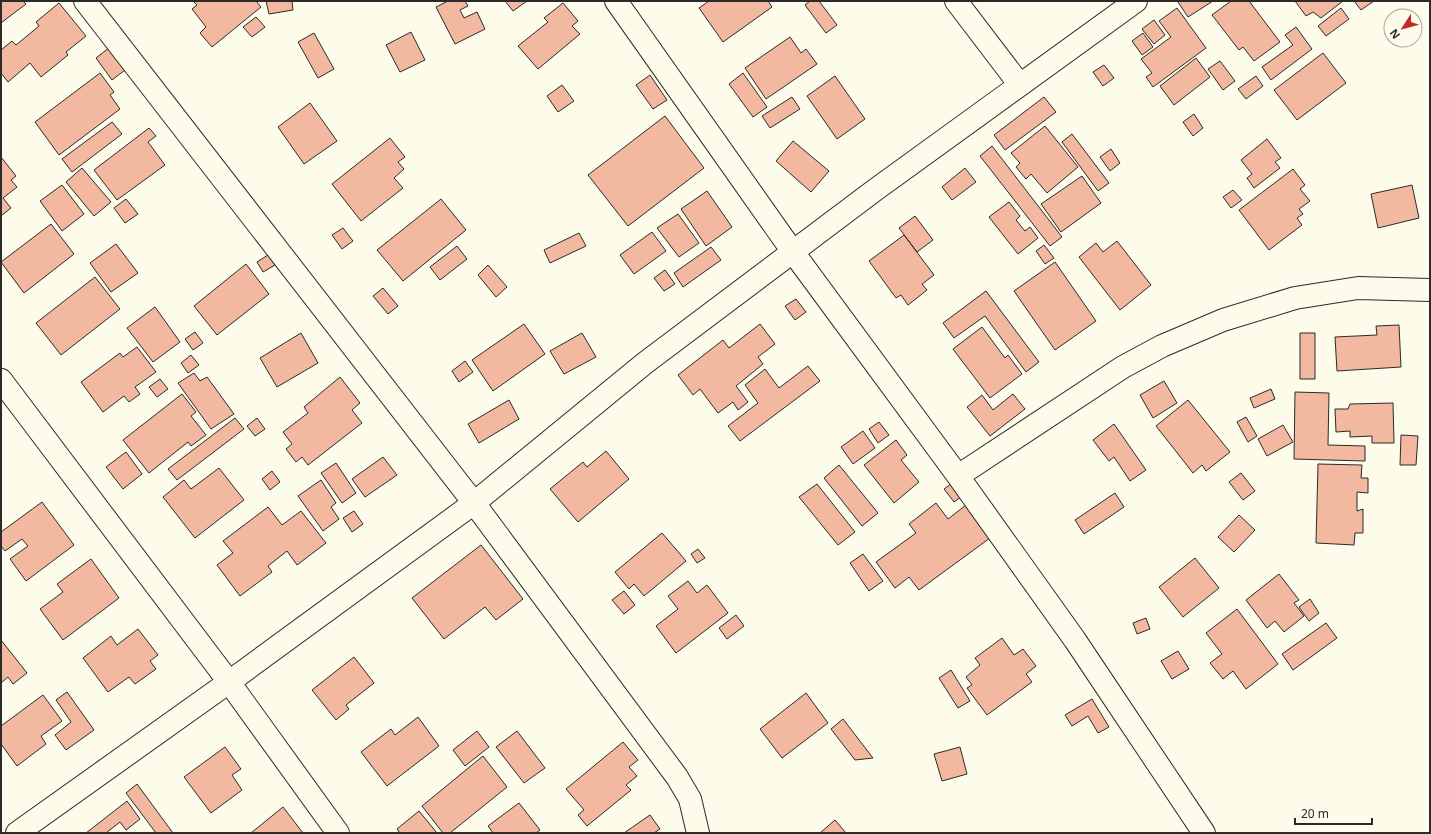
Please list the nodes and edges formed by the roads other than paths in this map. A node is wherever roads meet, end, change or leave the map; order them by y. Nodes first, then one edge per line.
1 (85, 1) edge
2 (616, 1) edge
3 (956, 1) edge
4 (1136, 1) edge
5 (1020, 85) junction
6 (793, 252) junction
7 (1430, 290) edge
8 (1, 380) edge
9 (958, 476) junction
10 (474, 503) junction
11 (229, 682) junction
12 (17, 833) edge
13 (338, 833) edge
14 (698, 833) edge
15 (1204, 833) edge

1 - 10 street
2 - 6 street
3 - 5 street
4 - 5 street
5 - 6 street
6 - 9 street
6 - 10 street
7 - 9 street
8 - 11 street
9 - 15 street
10 - 11 street
10 - 14 street
11 - 12 street
11 - 13 street

